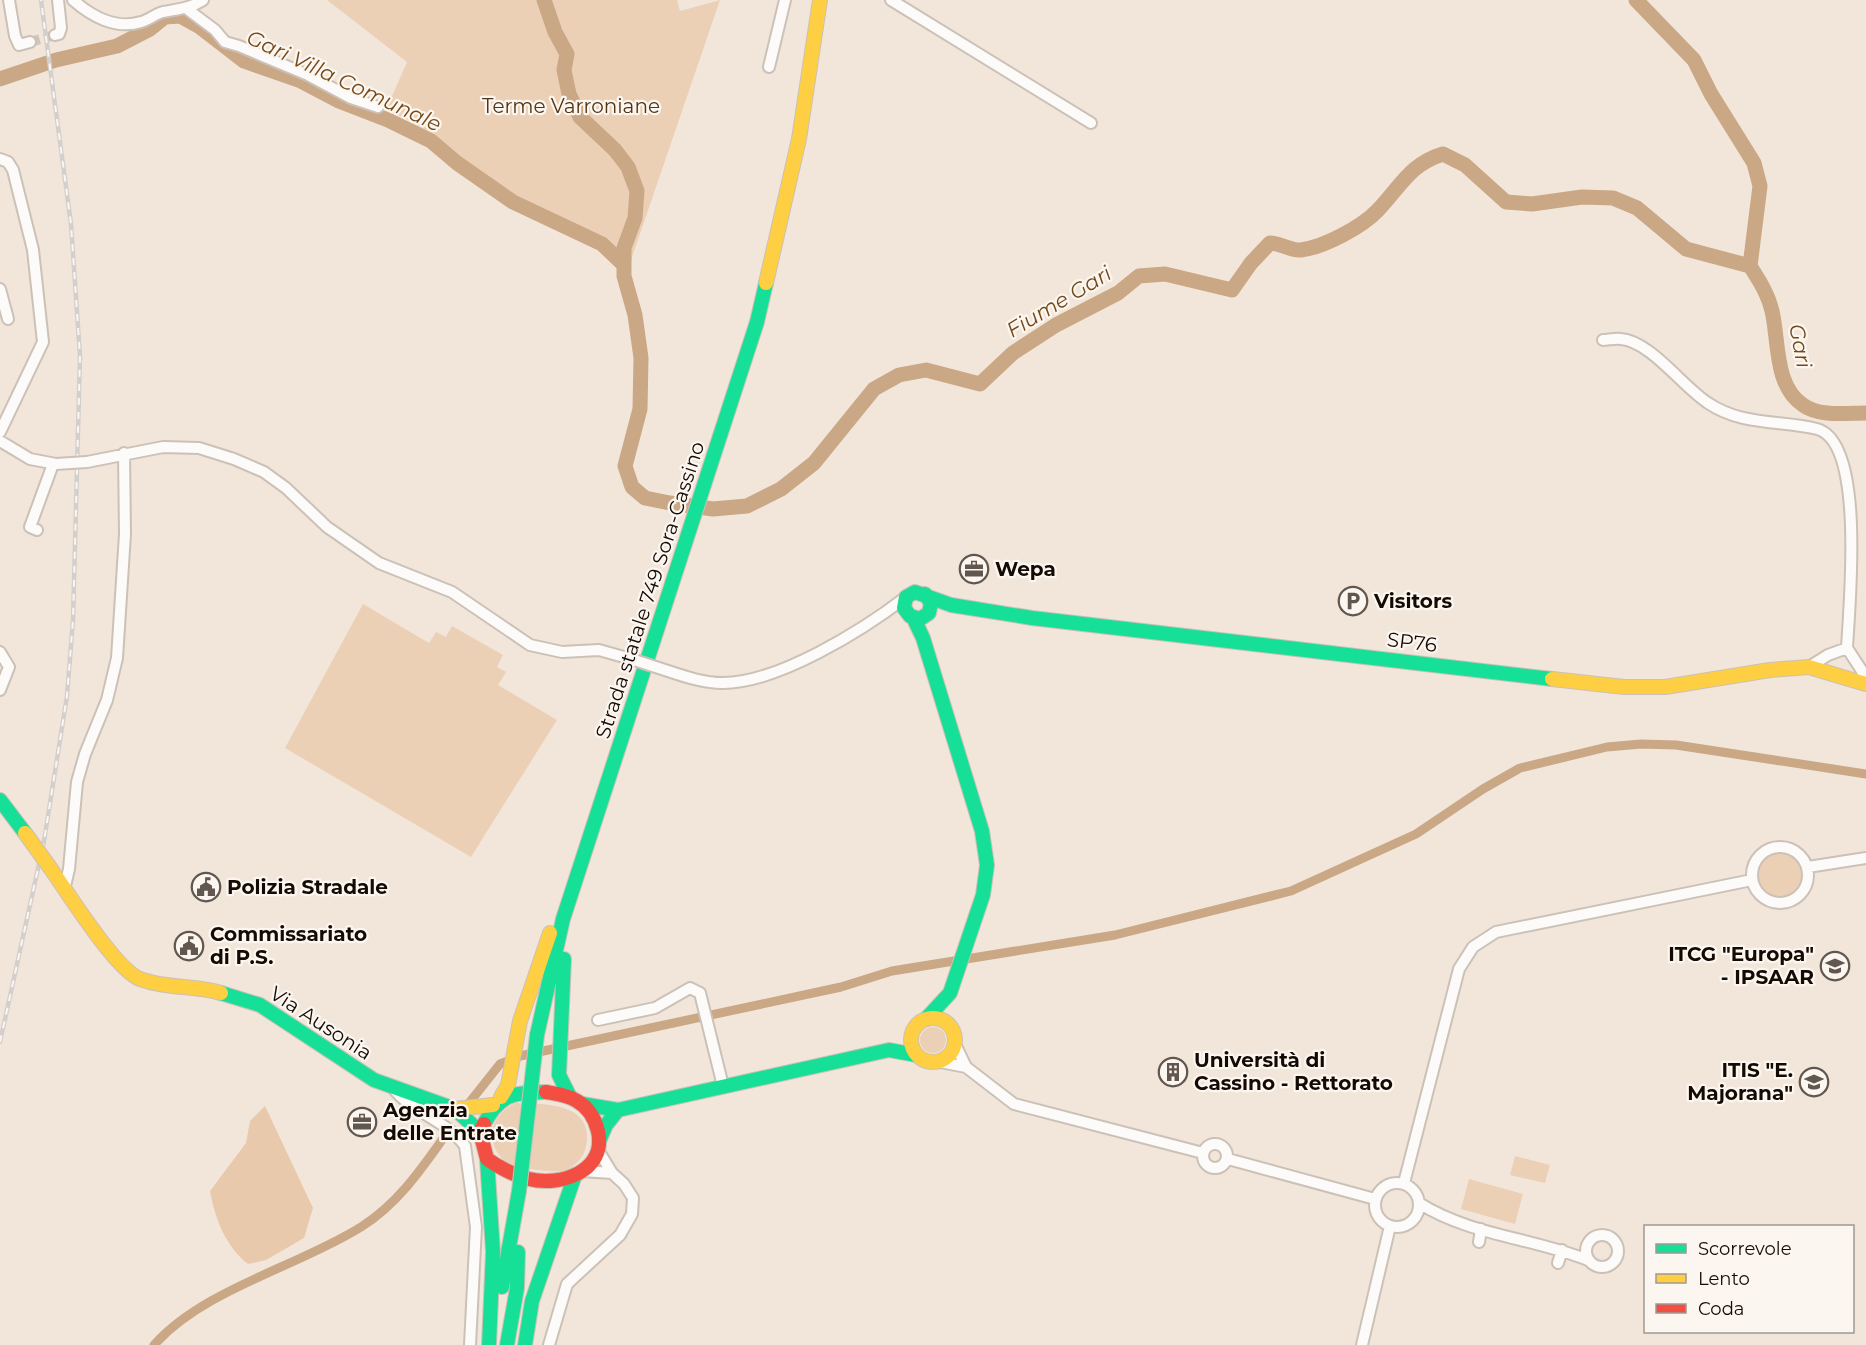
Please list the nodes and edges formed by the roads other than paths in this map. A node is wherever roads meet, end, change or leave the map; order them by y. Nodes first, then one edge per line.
1 (9, 0) edge
2 (58, 0) edge
3 (73, 0) edge
4 (203, 0) edge
5 (785, 0) edge
6 (820, 0) edge
7 (891, 0) edge
8 (187, 9) junction
9 (55, 35) dead end
10 (30, 42) dead end
11 (769, 67) dead end
12 (378, 106) dead end
13 (1091, 123) dead end
14 (0, 159) edge
15 (0, 289) edge
16 (8, 319) dead end
17 (1603, 340) dead end
18 (0, 432) edge
19 (0, 441) edge
20 (124, 453) junction
21 (55, 464) junction
22 (37, 530) dead end
23 (926, 594) junction
24 (906, 597) junction
25 (951, 604) junction
26 (887, 612) junction
27 (919, 615) junction
28 (1847, 648) junction
29 (0, 652) edge
30 (1809, 667) junction
31 (1866, 684) edge
32 (0, 690) edge
33 (0, 800) edge
34 (1866, 858) edge
35 (582, 860) junction
36 (1808, 867) junction
37 (1752, 880) junction
38 (64, 886) junction
39 (950, 993) junction
40 (926, 1019) junction
41 (598, 1020) dead end
42 (951, 1027) junction
43 (913, 1030) junction
44 (955, 1044) junction
45 (889, 1050) junction
46 (916, 1055) junction
47 (940, 1062) junction
48 (966, 1067) junction
49 (723, 1086) junction
50 (393, 1088) junction
51 (576, 1100) junction
52 (497, 1101) junction
53 (455, 1109) junction
54 (618, 1110) junction
55 (480, 1131) junction
56 (599, 1146) junction
57 (1203, 1153) junction
58 (487, 1159) junction
59 (1228, 1159) junction
60 (578, 1173) junction
61 (612, 1173) junction
62 (1404, 1184) junction
63 (519, 1191) junction
64 (1375, 1199) junction
65 (1419, 1203) junction
66 (1416, 1216) junction
67 (1439, 1216) junction
68 (1390, 1226) junction
69 (1481, 1229) junction
70 (1479, 1242) dead end
71 (1587, 1245) junction
72 (1562, 1250) junction
73 (1588, 1260) junction
74 (1558, 1263) dead end
75 (517, 1288) junction
76 (470, 1345) edge
77 (491, 1345) edge
78 (507, 1345) edge
79 (519, 1345) edge
80 (525, 1345) edge
81 (549, 1345) edge
82 (1362, 1345) edge

1 - 10 street
2 - 9 street
3 - 8 street
4 - 8 street
5 - 11 street
6 - 35 main road, Strada statale 749 Sora-Cassino
7 - 13 street
8 - 12 street
14 - 18 street
15 - 16 street
17 - 28 street
19 - 21 street
20 - 21 street, bridge
20 - 26 street, bridge
20 - 38 street
21 - 22 street
23 - 24 main road
23 - 25 main road, SP76
23 - 27 main road
24 - 26 street
24 - 27 main road
25 - 27 main road, SP76
25 - 30 main road, SP76
26 - 27 street
27 - 39 main road
28 - 30 street
28 - 31 street
29 - 32 street
30 - 31 main road, SP76
33 - 38 main road, Via Ausonia, bridge
34 - 36 street
35 - 51 main road
35 - 52 main road
35 - 63 main road, Strada statale 749 Sora-Cassino, bridge
36 - 37 street
36 - 37 street
37 - 62 street
38 - 50 main road, Via Ausonia
39 - 40 main road
39 - 42 main road
40 - 42 main road
40 - 43 main road
41 - 49 street
42 - 44 main road
43 - 45 main road
43 - 46 main road
44 - 47 main road
44 - 48 street
45 - 46 main road
45 - 49 main road
46 - 47 main road
47 - 48 street
48 - 57 street
49 - 54 main road
50 - 53 main road, Via Ausonia
50 - 76 street
51 - 52 main road
51 - 54 main road
51 - 56 main road
52 - 53 main road, Via Ausonia
52 - 55 main road
53 - 55 main road, Via Ausonia
54 - 56 main road
55 - 58 main road
56 - 60 main road
56 - 61 street
57 - 59 street
57 - 59 street
58 - 60 main road
58 - 77 main road
59 - 64 street
60 - 61 street
60 - 80 main road
61 - 81 street
62 - 64 street
62 - 65 street
63 - 75 main road, Strada statale 749 Sora-Cassino
63 - 77 main road, Strada statale 749 Sora-Cassino
64 - 68 street
65 - 66 street
65 - 67 street
66 - 67 street
66 - 68 street
67 - 69 street
68 - 82 street
69 - 70 street
69 - 72 street
71 - 72 street
71 - 73 street
71 - 73 street
72 - 73 street
72 - 74 street
75 - 78 main road, Strada statale 749 Sora-Cassino
75 - 79 main road

